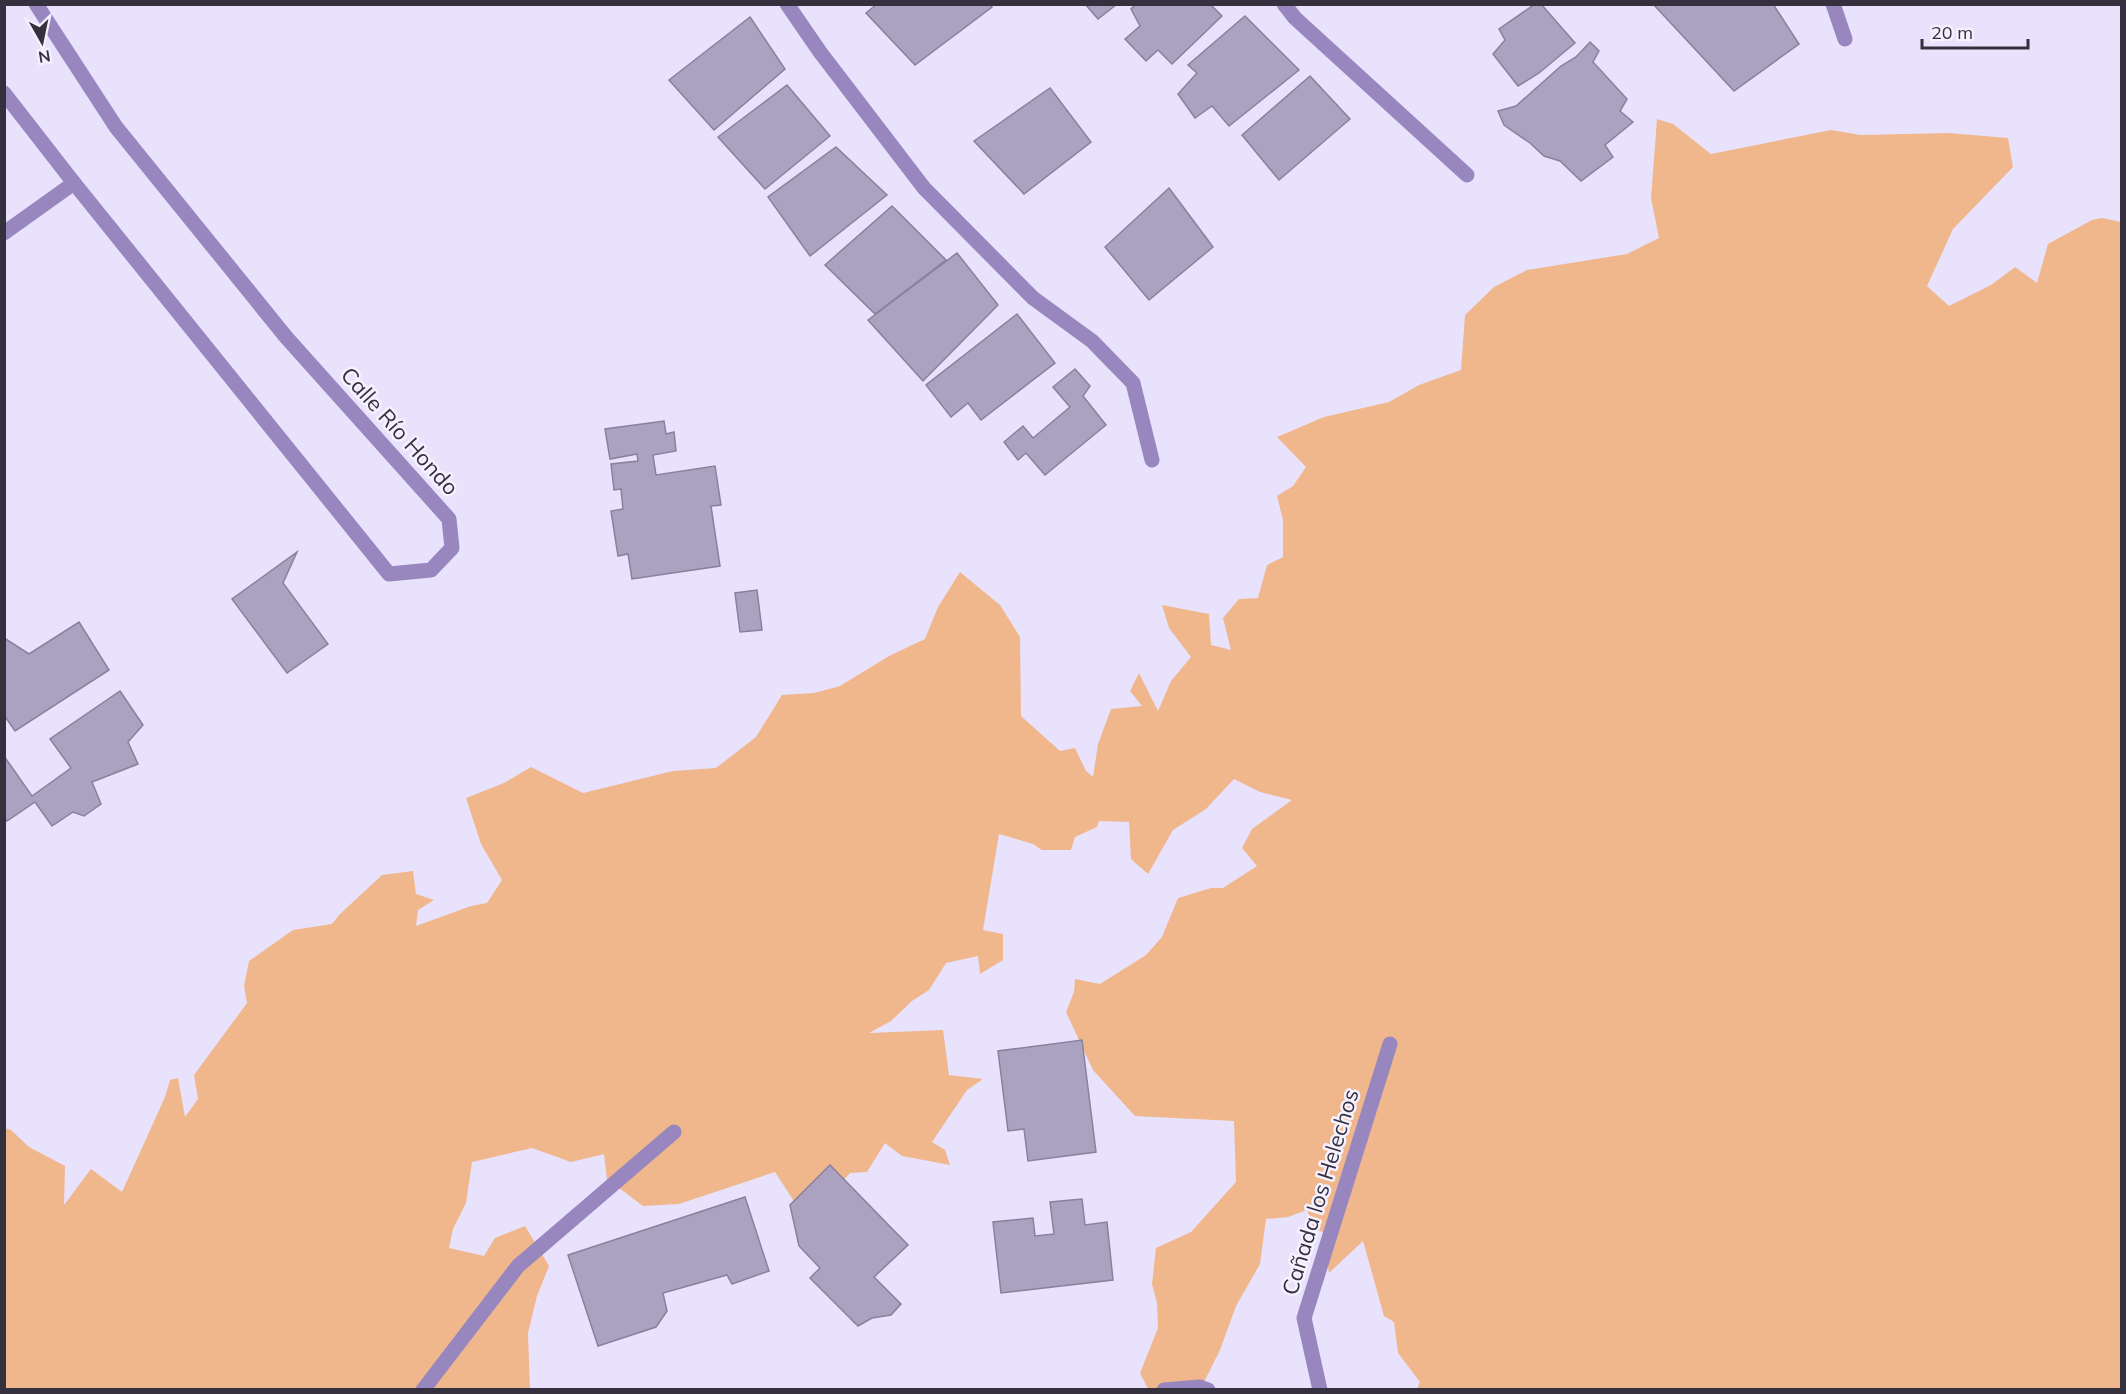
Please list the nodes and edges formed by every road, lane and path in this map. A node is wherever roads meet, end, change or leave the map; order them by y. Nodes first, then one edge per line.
1 (36, 4) edge
2 (787, 4) edge
3 (1284, 4) edge
4 (1833, 4) edge
5 (1845, 39) dead end
6 (4, 93) edge
7 (1467, 175) dead end
8 (74, 183) junction
9 (4, 234) edge
10 (1152, 460) dead end
11 (1390, 1044) dead end
12 (674, 1132) dead end
13 (423, 1389) edge
14 (1164, 1389) edge
15 (1208, 1389) edge
16 (1320, 1389) edge

1 - 8 street, Calle Río Hondo
2 - 10 street
3 - 7 street
4 - 5 street
6 - 8 street, Calle Río Hondo
8 - 9 street
11 - 16 street, Cañada los Helechos
12 - 13 street
14 - 15 street

